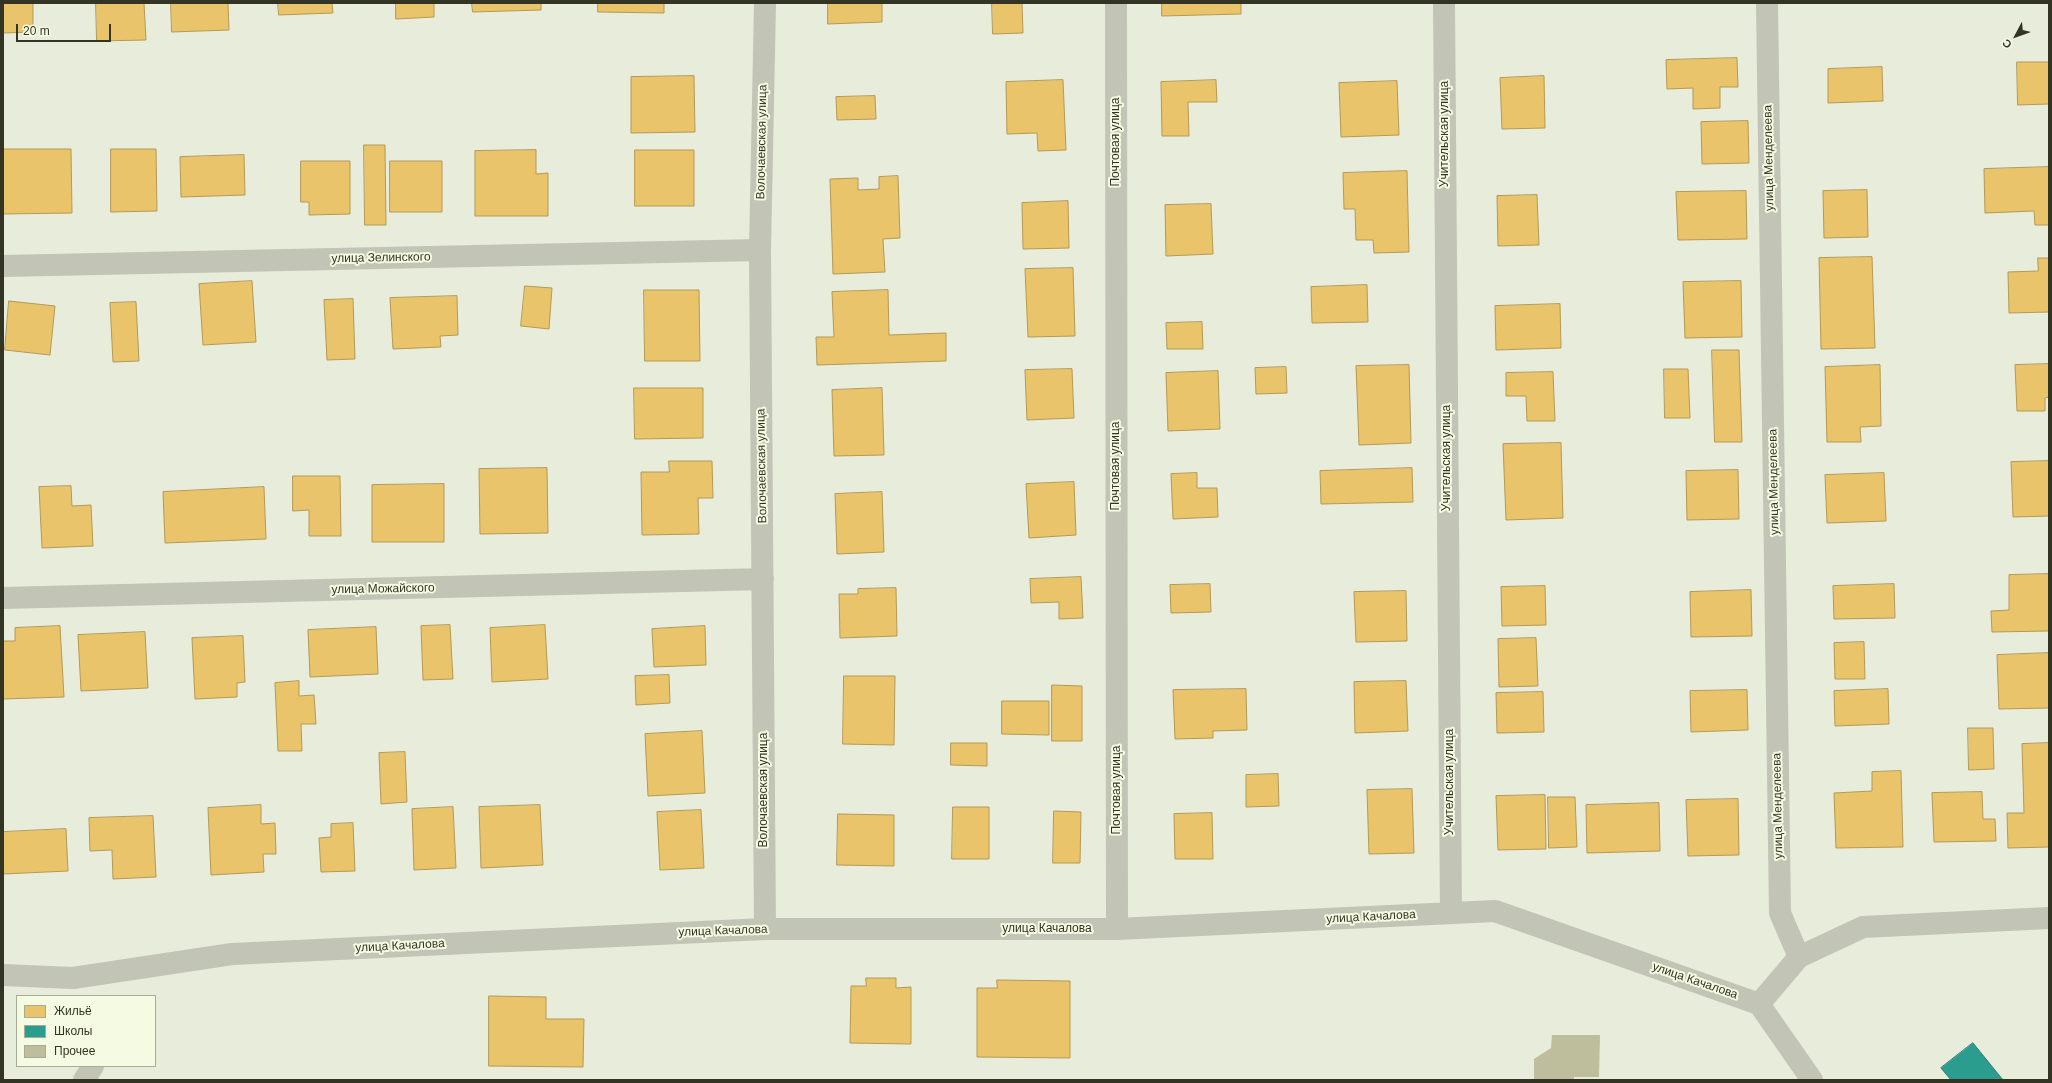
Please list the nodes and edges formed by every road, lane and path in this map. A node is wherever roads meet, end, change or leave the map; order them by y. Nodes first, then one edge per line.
1 (765, 3) edge
2 (1116, 3) edge
3 (1444, 3) edge
4 (1767, 3) edge
5 (760, 250) junction
6 (3, 266) edge
7 (763, 579) junction
8 (3, 598) edge
9 (1451, 913) junction
10 (2049, 918) edge
11 (765, 929) junction
12 (1117, 929) junction
13 (1799, 956) junction
14 (3, 975) edge
15 (75, 987) edge
16 (1759, 1004) junction
17 (92, 1067) edge
18 (84, 1080) edge
19 (1812, 1080) edge

1 - 5 street, Волочаевская улица
2 - 12 street, Почтовая улица
3 - 9 street, Учительская улица
4 - 13 street, улица Менделеева
5 - 6 street, улица Зелинского
5 - 7 street, Волочаевская улица
7 - 8 street, улица Можайского
7 - 11 street, Волочаевская улица
9 - 12 street, улица Качалова
9 - 16 street, улица Качалова
10 - 13 street
11 - 12 street, улица Качалова
11 - 15 street, улица Качалова
13 - 16 street
14 - 15 street, улица Качалова
16 - 19 street
17 - 18 street

